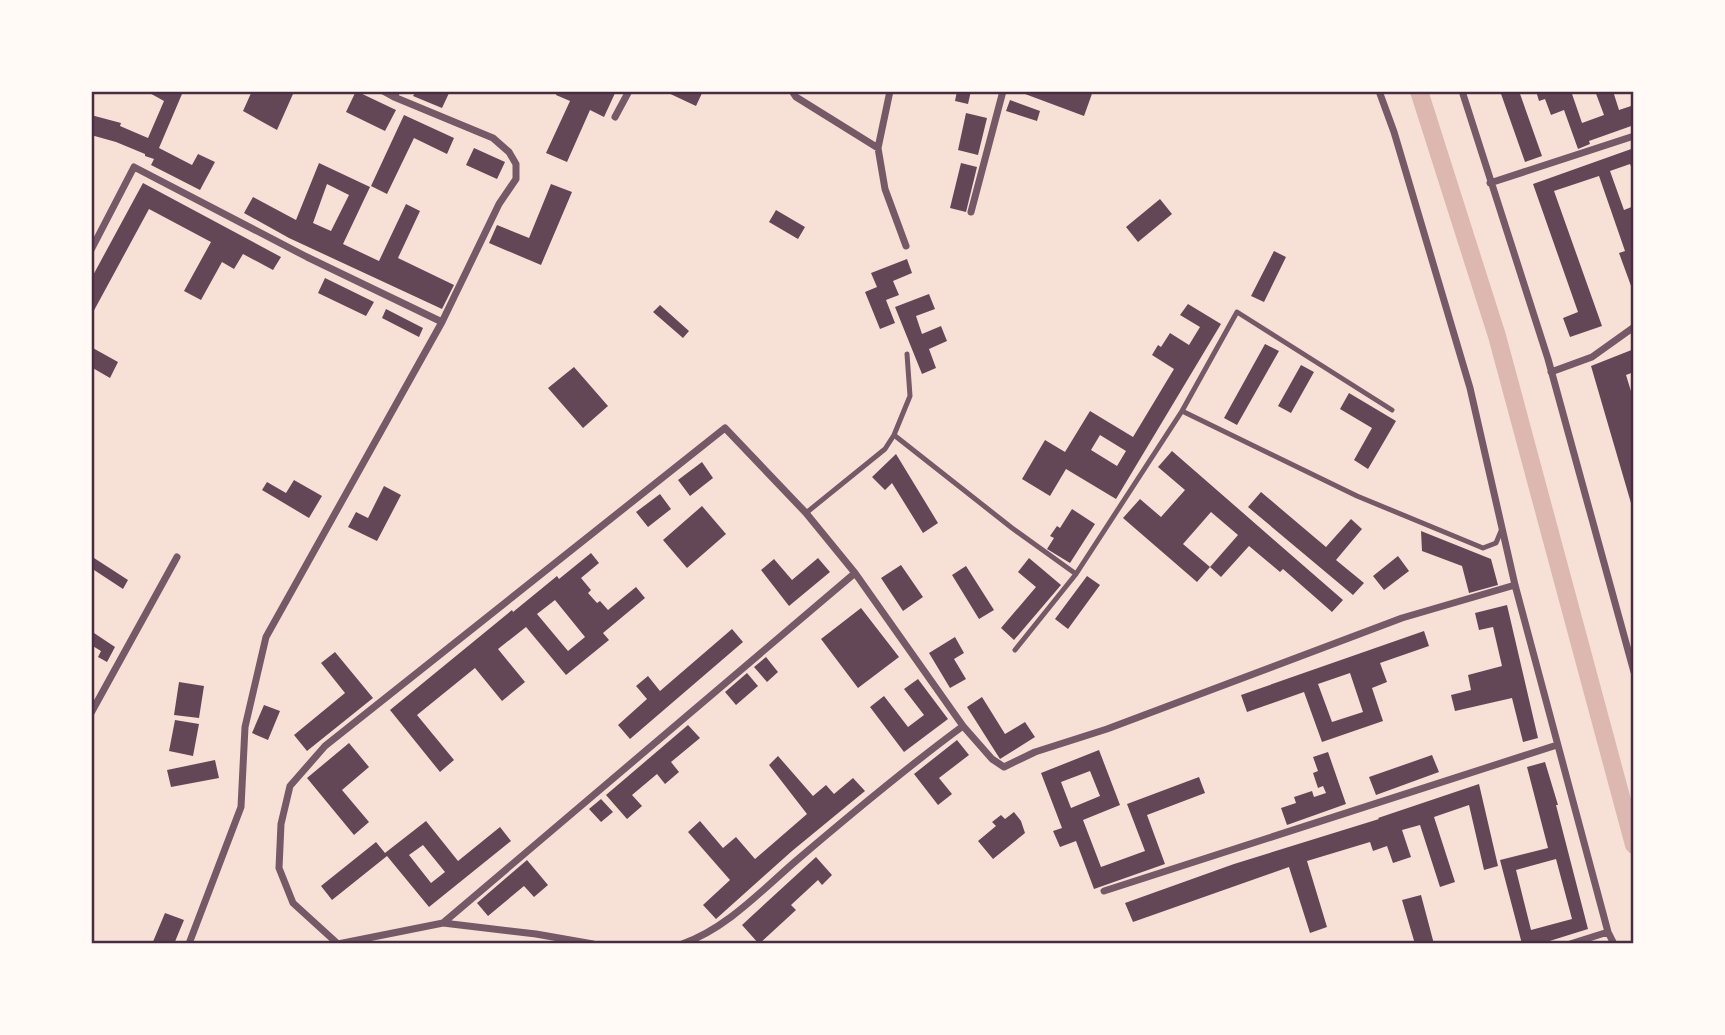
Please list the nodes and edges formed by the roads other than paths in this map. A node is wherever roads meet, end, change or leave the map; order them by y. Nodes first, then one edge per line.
1 (383, 91) edge
2 (629, 91) edge
3 (792, 91) edge
4 (890, 91) edge
5 (1003, 91) edge
6 (1379, 91) edge
7 (1462, 91) edge
8 (396, 94) edge
9 (615, 117) dead end
10 (1634, 136) edge
11 (878, 148) junction
12 (1490, 183) junction
13 (971, 212) dead end
14 (906, 246) dead end
15 (91, 250) edge
16 (442, 322) junction
17 (1634, 327) edge
18 (908, 354) dead end
19 (1551, 372) junction
20 (1392, 410) dead end
21 (1182, 411) junction
22 (894, 435) junction
23 (806, 513) junction
24 (1501, 531) junction
25 (177, 557) dead end
26 (855, 573) junction
27 (1076, 574) junction
28 (1515, 585) junction
29 (1015, 650) dead end
30 (1634, 672) edge
31 (91, 713) edge
32 (962, 726) junction
33 (1557, 745) junction
34 (1104, 891) dead end
35 (443, 923) junction
36 (1608, 932) junction
37 (191, 944) edge
38 (338, 944) edge
39 (593, 944) edge
40 (682, 944) edge
41 (1570, 944) edge
42 (1614, 944) edge

1 - 8 street
2 - 9 street
3 - 11 street
4 - 11 street
5 - 13 street
6 - 24 street
7 - 12 street
8 - 16 street
10 - 12 street
11 - 14 street
12 - 19 street
15 - 16 street
16 - 37 street
17 - 19 street
18 - 22 lane
19 - 30 street
20 - 21 lane
21 - 24 lane
21 - 27 lane
22 - 23 lane
22 - 27 lane
23 - 26 street
23 - 38 street
24 - 28 street
25 - 31 street
26 - 32 street
26 - 35 street
27 - 29 lane
28 - 32 street
28 - 33 street
32 - 40 street
33 - 34 street
33 - 36 street
35 - 38 street
35 - 39 street
36 - 41 street
36 - 42 street

